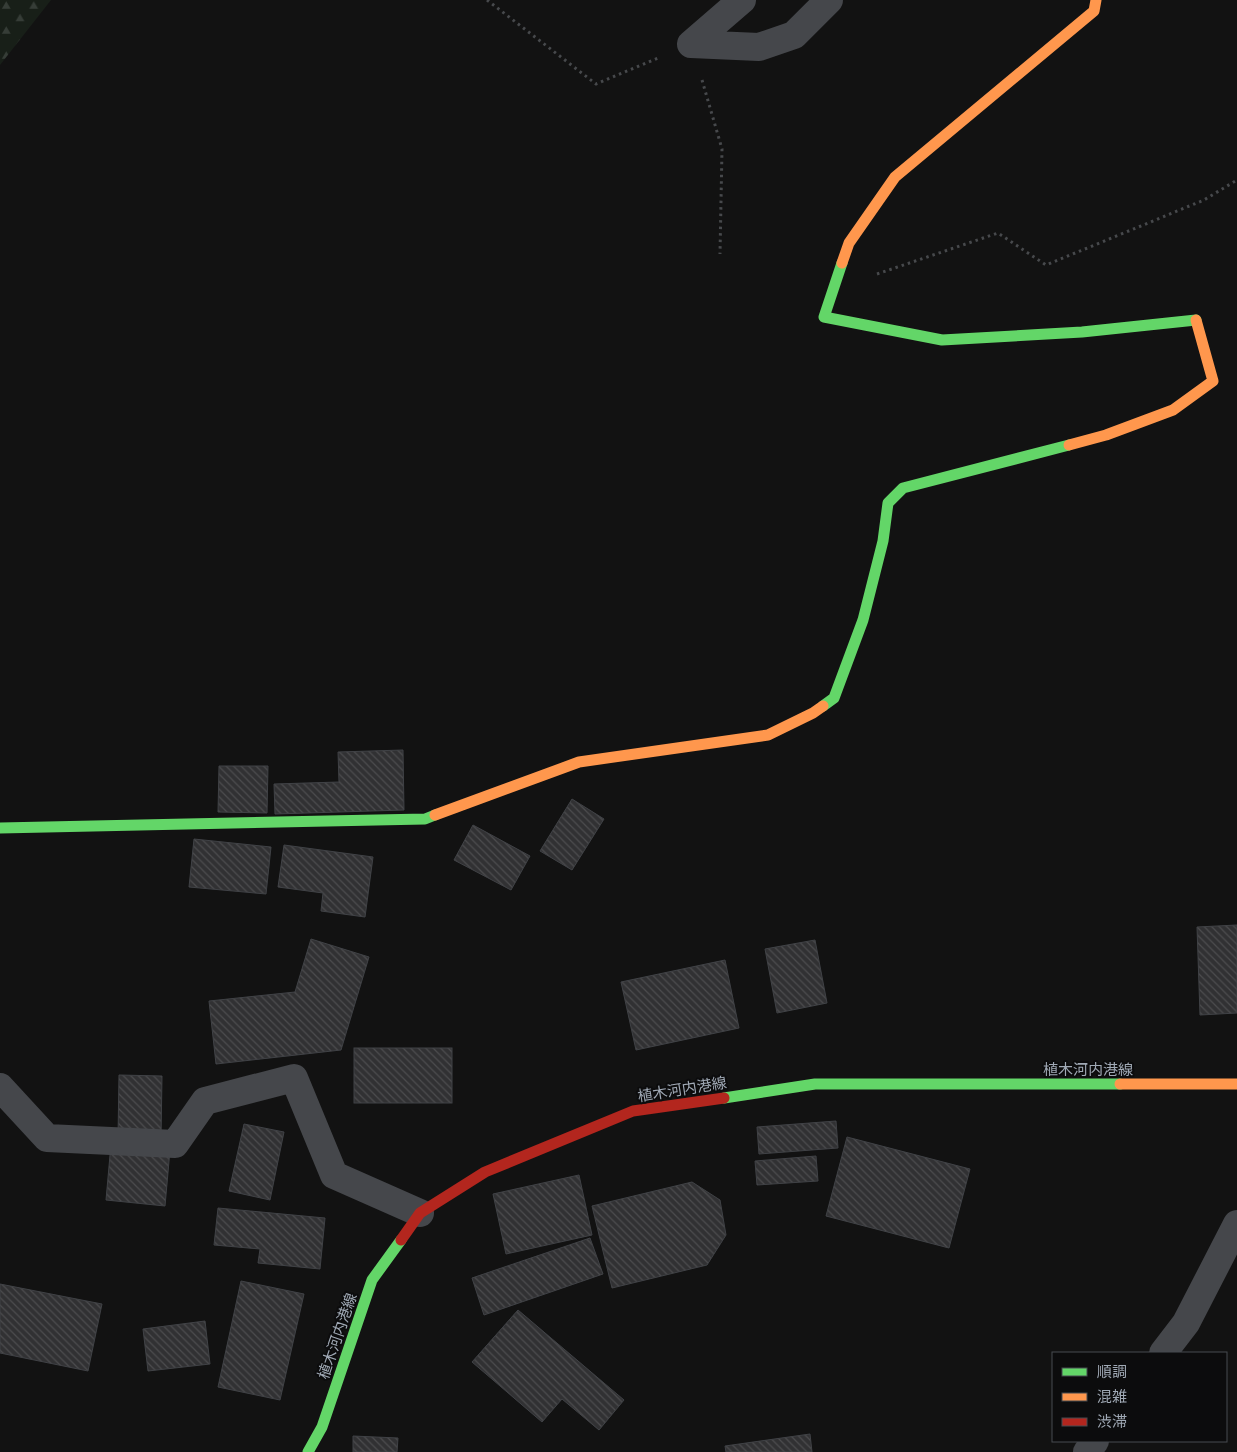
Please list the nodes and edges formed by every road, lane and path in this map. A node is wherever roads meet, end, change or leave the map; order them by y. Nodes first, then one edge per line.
1 (487, 0) edge
2 (742, 0) edge
3 (829, 0) edge
4 (1096, 0) edge
5 (691, 44) junction
6 (1237, 180) edge
7 (720, 254) dead end
8 (833, 289) junction
9 (0, 828) edge
10 (1237, 1084) edge
11 (0, 1087) edge
12 (420, 1213) junction
13 (1237, 1224) edge
14 (1164, 1352) edge
15 (1095, 1442) edge
16 (308, 1452) edge
17 (1087, 1452) edge

1 - 5 path
2 - 5 street
3 - 5 street
4 - 8 street
5 - 7 path
6 - 8 path
8 - 9 street
10 - 12 street, 植木河内港線
11 - 12 street
12 - 16 street, 植木河内港線
13 - 14 street
15 - 17 street

